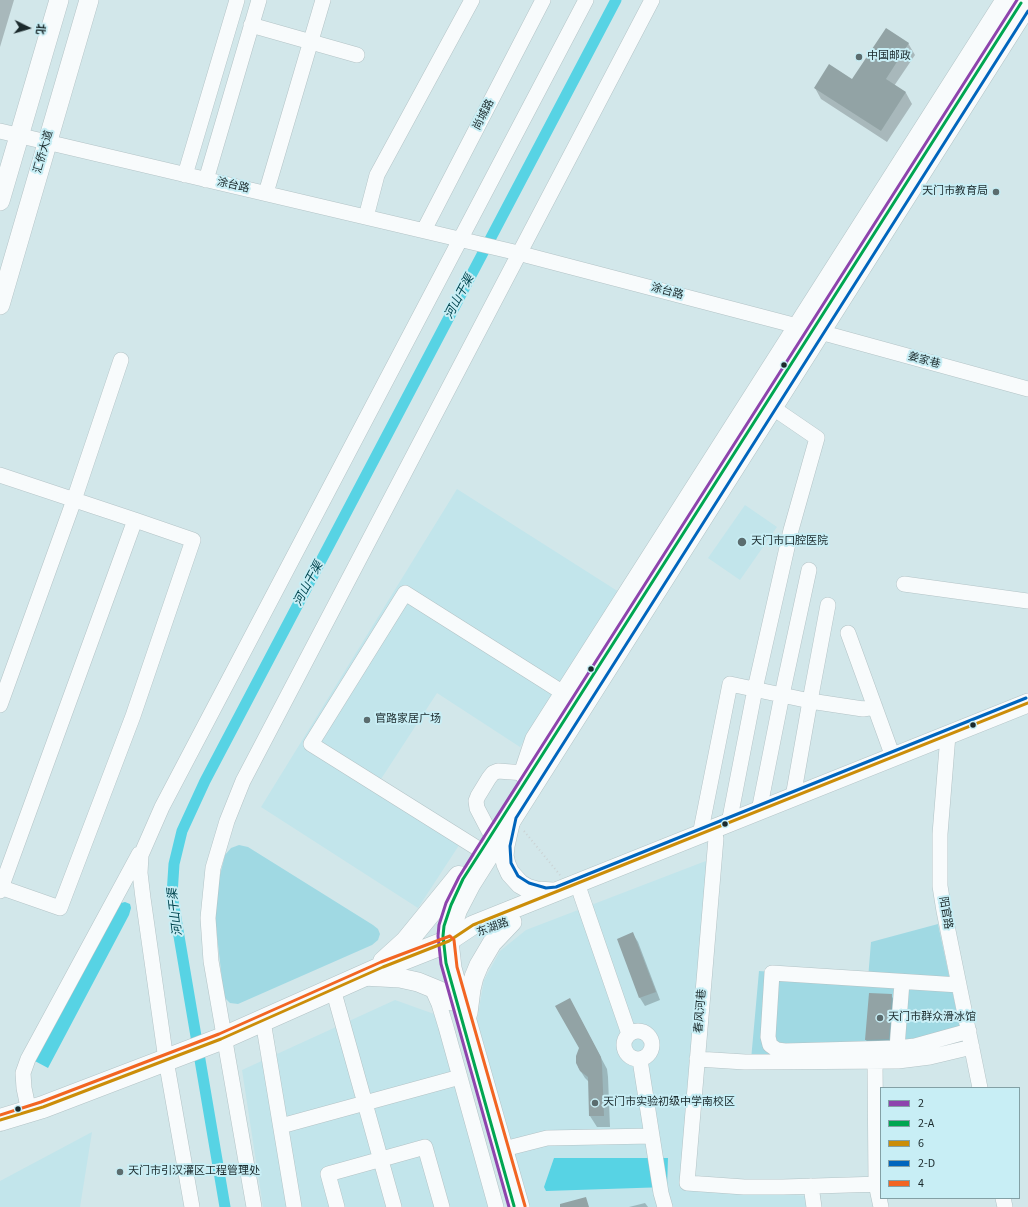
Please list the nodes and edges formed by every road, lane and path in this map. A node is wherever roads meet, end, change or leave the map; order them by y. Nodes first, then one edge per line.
1 (59, 0) edge
2 (88, 0) edge
3 (237, 0) edge
4 (259, 0) edge
5 (323, 0) edge
6 (472, 0) edge
7 (543, 0) edge
8 (586, 0) edge
9 (652, 0) edge
10 (1007, 0) edge
11 (1017, 0) edge
12 (1028, 2) edge
13 (1011, 24) edge
14 (251, 26) junction
15 (310, 42) junction
16 (357, 55) dead end
17 (0, 131) edge
18 (19, 136) junction
19 (47, 142) junction
20 (185, 175) junction
21 (206, 180) junction
22 (266, 193) junction
23 (0, 201) edge
24 (366, 217) junction
25 (424, 230) junction
26 (464, 239) junction
27 (517, 252) junction
28 (0, 305) edge
29 (814, 330) junction
30 (121, 360) dead end
31 (1028, 389) edge
32 (779, 412) junction
33 (0, 475) edge
34 (74, 500) junction
35 (135, 520) junction
36 (809, 570) dead end
37 (904, 584) dead end
38 (1028, 601) edge
39 (828, 605) dead end
40 (641, 621) junction
41 (848, 633) dead end
42 (755, 689) junction
43 (565, 694) junction
44 (782, 695) junction
45 (810, 700) junction
46 (1028, 703) edge
47 (0, 705) edge
48 (875, 707) junction
49 (1028, 711) edge
50 (948, 739) junction
51 (893, 757) junction
52 (525, 773) junction
53 (793, 797) junction
54 (759, 811) junction
55 (512, 816) junction
56 (730, 822) junction
57 (708, 836) junction
58 (148, 838) junction
59 (483, 840) junction
60 (459, 877) junction
61 (0, 888) edge
62 (571, 889) junction
63 (512, 922) junction
64 (443, 943) junction
65 (363, 976) junction
66 (902, 982) junction
67 (959, 985) junction
68 (431, 986) junction
69 (333, 989) junction
70 (451, 1001) junction
71 (263, 1020) junction
72 (467, 1020) junction
73 (968, 1031) junction
74 (629, 1034) junction
75 (223, 1038) junction
76 (972, 1047) junction
77 (897, 1048) junction
78 (168, 1059) junction
79 (697, 1059) junction
80 (640, 1060) junction
81 (875, 1062) junction
82 (460, 1077) junction
83 (980, 1087) edge
84 (365, 1103) junction
85 (29, 1112) junction
86 (0, 1120) edge
87 (281, 1126) junction
88 (652, 1136) junction
89 (504, 1150) junction
90 (381, 1159) junction
91 (878, 1184) edge
92 (811, 1186) junction
93 (663, 1200) edge
94 (192, 1207) edge
95 (254, 1207) edge
96 (294, 1207) edge
97 (336, 1207) edge
98 (394, 1207) edge
99 (442, 1207) edge
100 (496, 1207) edge
101 (509, 1207) edge
102 (520, 1207) edge
103 (814, 1207) edge
104 (881, 1207) edge

1 - 18 main road
2 - 19 main road, 汇侨大道
3 - 20 street
4 - 14 street
5 - 15 street
6 - 24 street
7 - 25 street, 尚城路
8 - 26 street
9 - 27 street
10 - 13 highway
11 - 13 highway
12 - 13 highway
13 - 29 highway
13 - 29 highway
14 - 15 street
14 - 21 street
15 - 16 street
15 - 22 street
17 - 18 street, 涂台路
18 - 19 street, 涂台路
18 - 23 main road
19 - 20 street, 涂台路
19 - 28 main road, 汇侨大道
20 - 21 street, 涂台路
21 - 22 street, 涂台路
22 - 24 street, 涂台路
24 - 25 street, 涂台路
25 - 26 street, 涂台路
26 - 27 street, 涂台路
26 - 58 street
27 - 29 street, 涂台路
27 - 75 street
29 - 31 street, 姜家巷
29 - 32 highway
29 - 40 highway
29 - 43 highway
29 - 52 highway
30 - 34 street
32 - 40 highway
32 - 42 street
33 - 34 street
34 - 35 street
34 - 47 street
35 - 61 street
35 - 61 street
36 - 44 street
37 - 38 street
39 - 45 street
40 - 55 highway
41 - 48 street
42 - 44 street
42 - 56 street
42 - 57 street, 春风河巷
43 - 52 highway
43 - 59 street
44 - 45 street
44 - 54 street
45 - 48 street
45 - 53 street
46 - 50 main road, 东湖路
48 - 51 street
49 - 50 main road, 东湖路
50 - 51 main road, 东湖路
50 - 57 main road, 东湖路
50 - 67 street, 阳官路
51 - 53 main road, 东湖路
52 - 59 highway
53 - 54 main road, 东湖路
54 - 56 main road, 东湖路
55 - 62 path
55 - 62 main road
55 - 64 highway
56 - 57 main road, 东湖路
57 - 62 main road, 东湖路
57 - 79 street, 春风河巷
58 - 78 street
58 - 85 street
59 - 60 highway
60 - 64 highway
60 - 65 highway
62 - 63 main road, 东湖路
62 - 64 main road, 东湖路
62 - 74 street
63 - 64 main road, 东湖路
63 - 72 main road
64 - 65 highway
64 - 70 main road
64 - 72 main road
65 - 68 main road
65 - 69 highway
66 - 67 street
66 - 77 street
66 - 77 street
67 - 73 street, 阳官路
68 - 70 main road
68 - 82 street
69 - 71 highway
69 - 84 street
70 - 101 main road
71 - 75 highway
71 - 87 street
72 - 89 main road
73 - 76 street, 阳官路
73 - 77 street
74 - 80 street
74 - 80 street
75 - 78 highway
75 - 95 street
76 - 81 street
76 - 83 street, 阳官路
78 - 85 highway
78 - 94 street
79 - 81 street
79 - 92 street, 春风河巷
80 - 88 street
81 - 91 street
82 - 84 street
82 - 100 street
84 - 87 street
84 - 90 street
85 - 86 highway
87 - 96 street
88 - 89 street
88 - 93 street
89 - 102 main road
90 - 97 street
90 - 98 street
90 - 99 street
91 - 92 street
91 - 104 street
92 - 103 street

